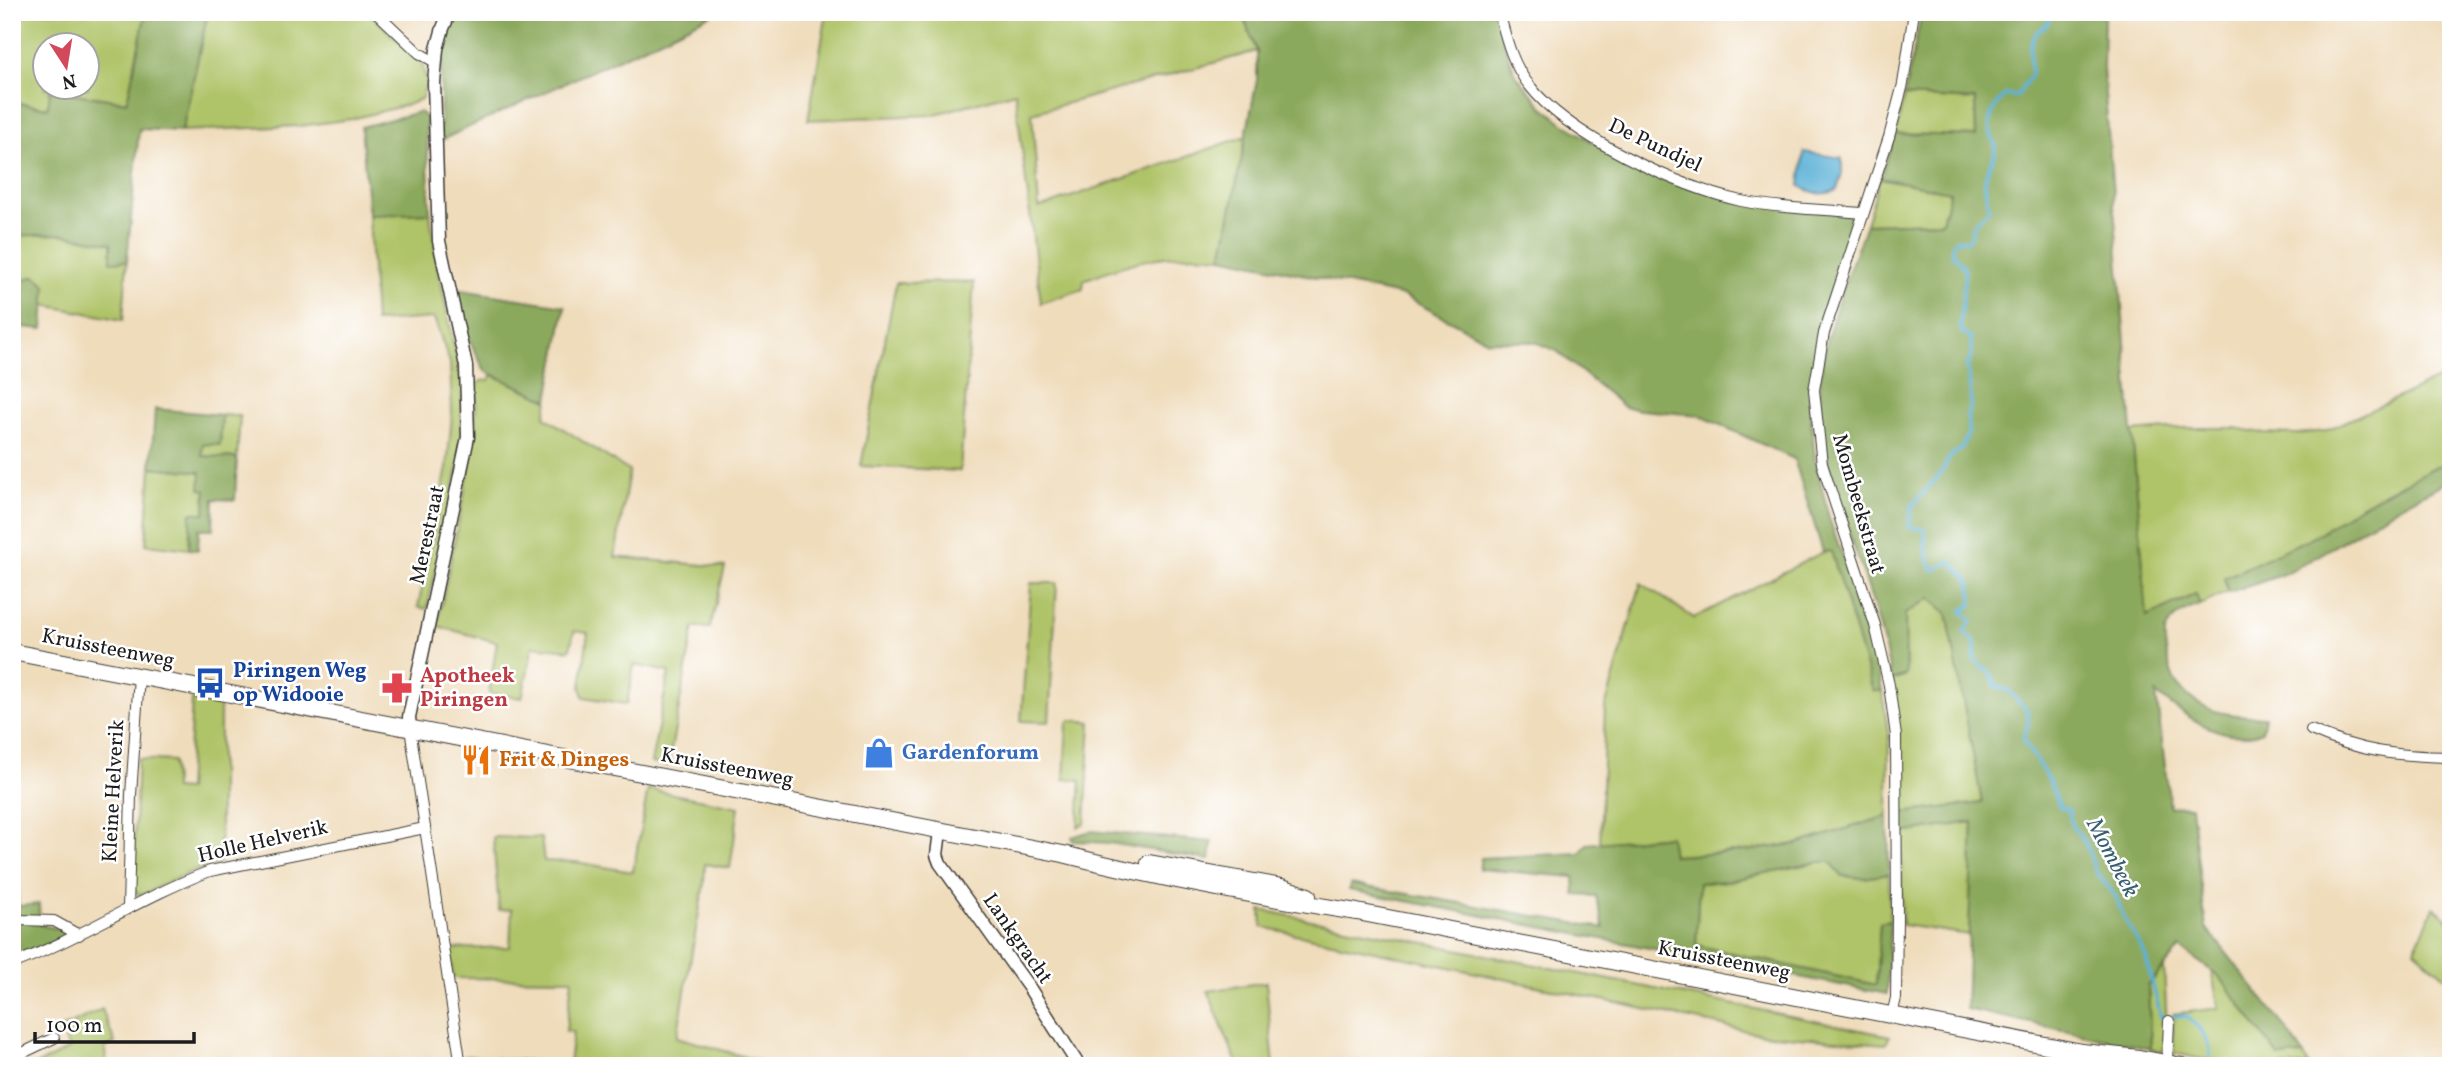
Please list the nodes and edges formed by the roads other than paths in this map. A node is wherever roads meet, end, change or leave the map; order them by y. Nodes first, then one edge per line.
1 (376, 12) edge
2 (450, 12) edge
3 (1499, 12) edge
4 (1914, 12) edge
5 (435, 62) junction
6 (1862, 213) junction
7 (12, 652) edge
8 (139, 676) junction
9 (410, 728) junction
10 (2311, 730) dead end
11 (2451, 757) edge
12 (425, 828) junction
13 (940, 831) junction
14 (128, 908) junction
15 (18, 920) dead end
16 (79, 935) junction
17 (12, 964) edge
18 (1892, 1015) junction
19 (2169, 1021) dead end
20 (54, 1038) dead end
21 (2082, 1052) junction
22 (12, 1058) edge
23 (2172, 1065) edge
24 (461, 1066) edge
25 (1079, 1066) edge
26 (2127, 1066) edge

1 - 5 street
2 - 5 street, Merestraat
3 - 6 street, De Pundjel
4 - 6 street, Mombeekstraat
5 - 9 street, Merestraat
6 - 18 street, Mombeekstraat
7 - 8 main road, Kruissteenweg
8 - 9 main road, Kruissteenweg
8 - 14 street, Kleine Helverik
9 - 12 street, Merestraat
9 - 13 main road, Kruissteenweg
10 - 11 street
12 - 14 street, Holle Helverik
12 - 24 street, Merestraat
13 - 18 main road, Kruissteenweg
13 - 25 street, Lankgracht
14 - 16 street, Holle Helverik
15 - 16 street
16 - 17 street, Holle Helverik
18 - 21 main road, Kruissteenweg
19 - 23 street
20 - 22 street
21 - 23 main road, Kruissteenweg
21 - 26 main road, Kruissteenweg

